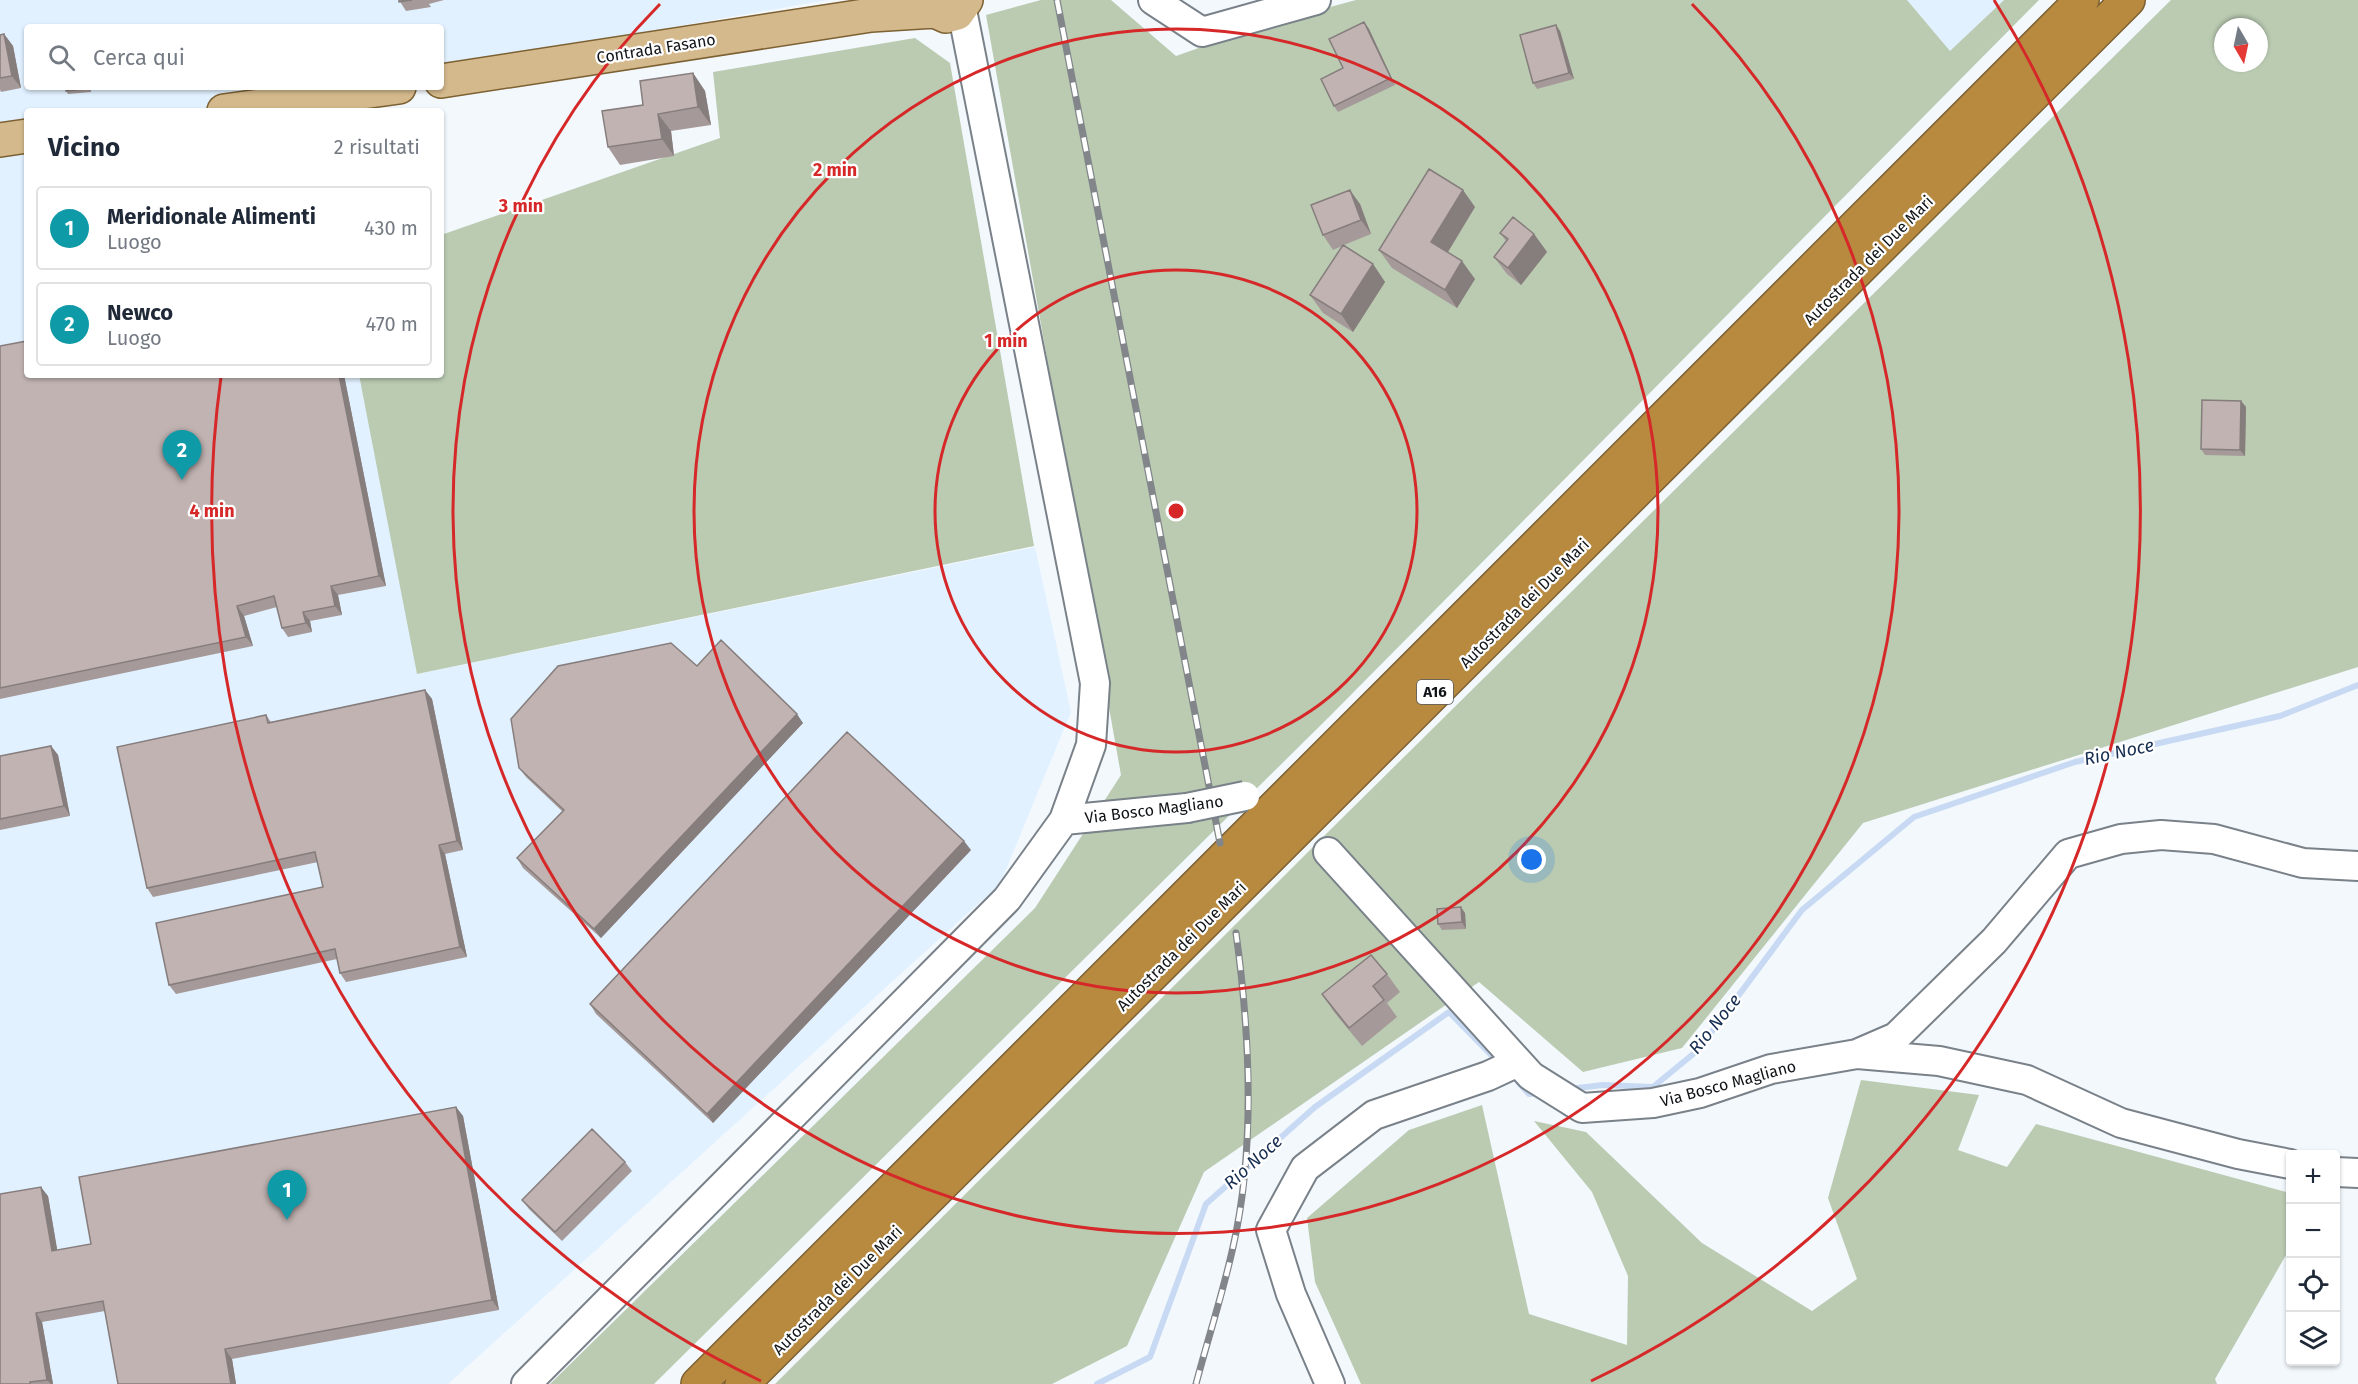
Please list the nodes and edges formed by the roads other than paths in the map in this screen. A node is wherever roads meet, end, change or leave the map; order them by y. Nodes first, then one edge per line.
1 (1153, 0) edge
2 (1316, 0) edge
3 (2082, 0) edge
4 (2128, 0) edge
5 (950, 5) edge
6 (444, 81) edge
7 (377, 90) edge
8 (246, 108) edge
9 (24, 136) edge
10 (0, 140) edge
11 (1245, 796) dead end
12 (1064, 820) junction
13 (1328, 852) dead end
14 (2358, 866) edge
15 (1857, 1054) junction
16 (1518, 1062) junction
17 (2286, 1163) edge
18 (2340, 1172) edge
19 (2358, 1173) edge
20 (526, 1384) edge
21 (698, 1384) edge
22 (742, 1384) edge
23 (1330, 1384) edge

1 - 2 street
3 - 21 highway, Autostrada dei Due Mari / A16
4 - 22 highway, Autostrada dei Due Mari / A16
5 - 6 main road, Contrada Fasano
5 - 12 street
7 - 8 main road
9 - 10 main road
11 - 12 street, Via Bosco Magliano, bridge
12 - 20 street
13 - 16 street, Via Bosco Magliano
14 - 15 street
15 - 16 street, Via Bosco Magliano
15 - 17 street, Via Bosco Magliano
16 - 23 street
18 - 19 street

